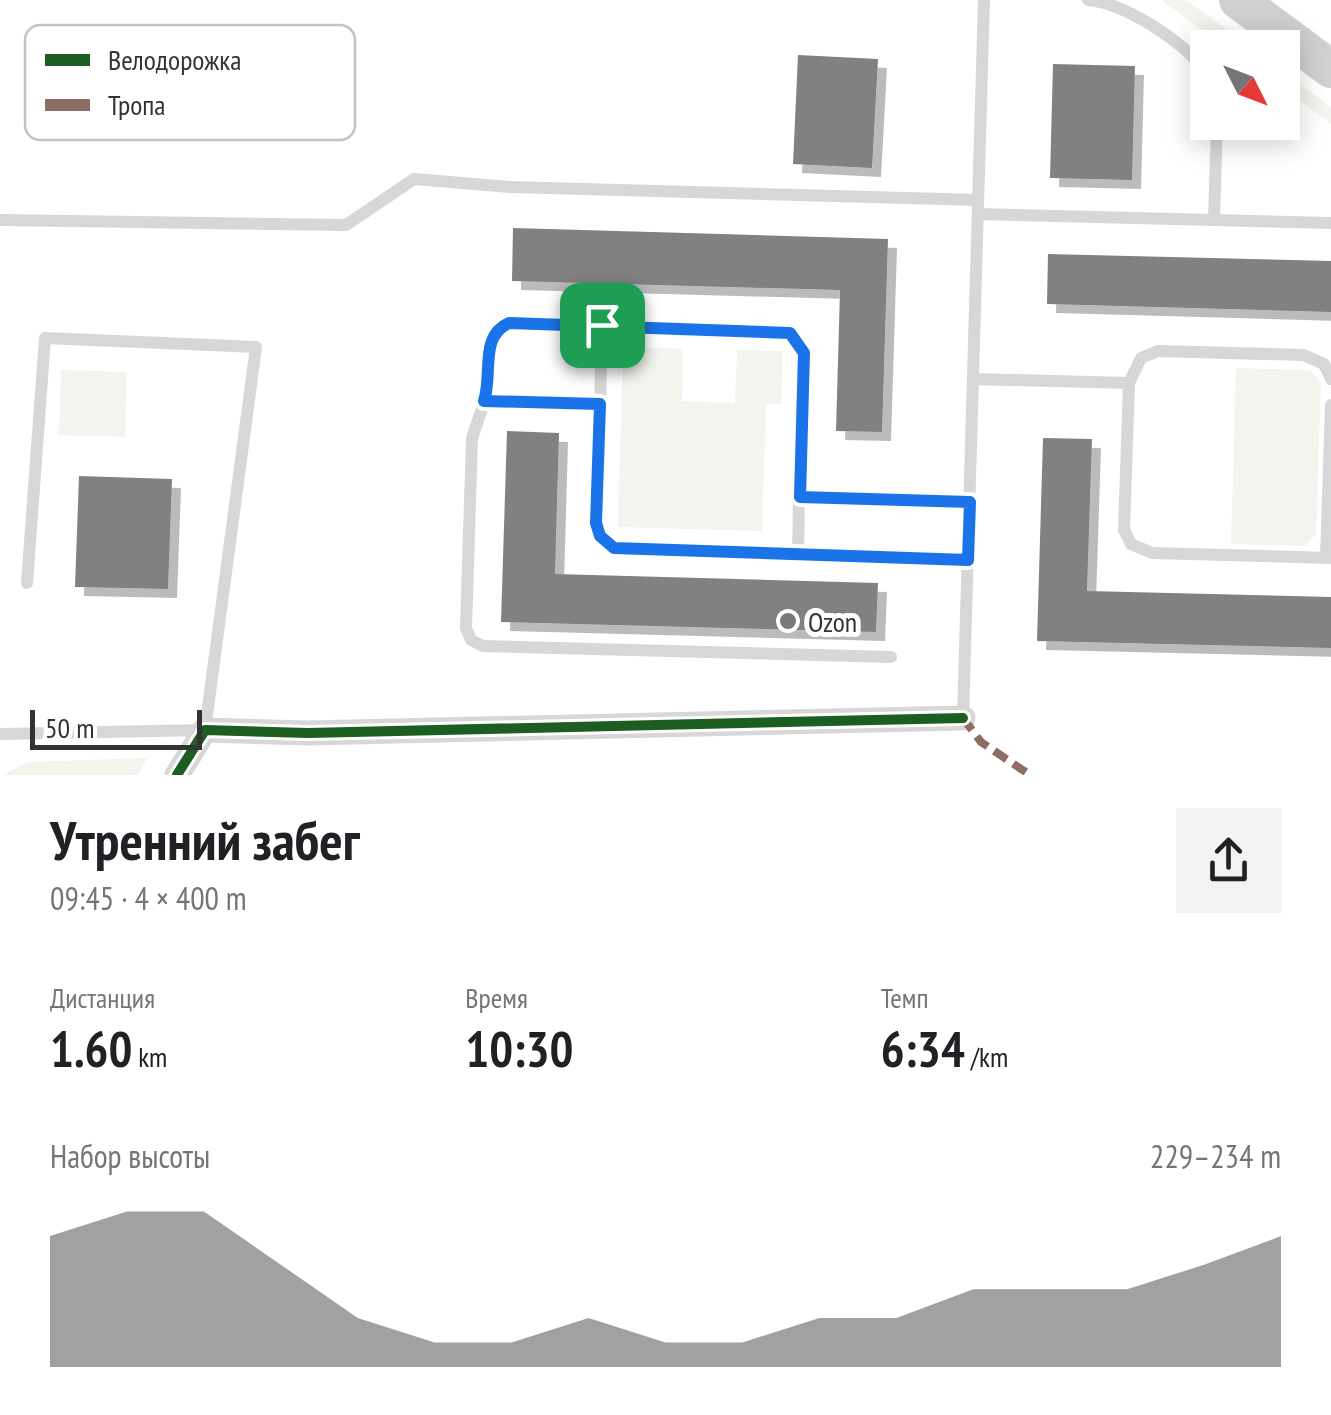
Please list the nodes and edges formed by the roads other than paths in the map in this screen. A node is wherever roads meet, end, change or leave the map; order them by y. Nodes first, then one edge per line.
1 (984, 0) edge
2 (1088, 0) edge
3 (1238, 0) edge
4 (1190, 56) edge
5 (1331, 69) edge
6 (1216, 140) edge
7 (978, 207) junction
8 (0, 220) edge
9 (1214, 220) junction
10 (1331, 223) edge
11 (602, 325) junction
12 (973, 379) junction
13 (1331, 379) edge
14 (1129, 384) junction
15 (484, 401) junction
16 (600, 404) junction
17 (1331, 405) edge
18 (800, 497) junction
19 (970, 502) junction
20 (798, 556) junction
21 (1329, 558) edge
22 (968, 560) junction
23 (27, 582) dead end
24 (890, 657) dead end
25 (963, 718) joint
26 (206, 730) junction
27 (0, 734) edge
28 (177, 775) edge

1 - 7 lane
2 - 4 lane
3 - 5 main road
6 - 9 lane
7 - 8 lane
7 - 9 lane
7 - 12 lane
9 - 10 lane
11 - 15 lane
11 - 16 lane
11 - 18 lane
12 - 14 lane
12 - 19 lane
13 - 14 lane
14 - 21 lane
15 - 16 lane
15 - 24 lane
16 - 20 lane
17 - 21 lane
18 - 19 lane
18 - 20 lane
19 - 22 lane
20 - 22 lane
22 - 25 lane
23 - 26 lane
25 - 26 street
26 - 27 lane
26 - 28 street

